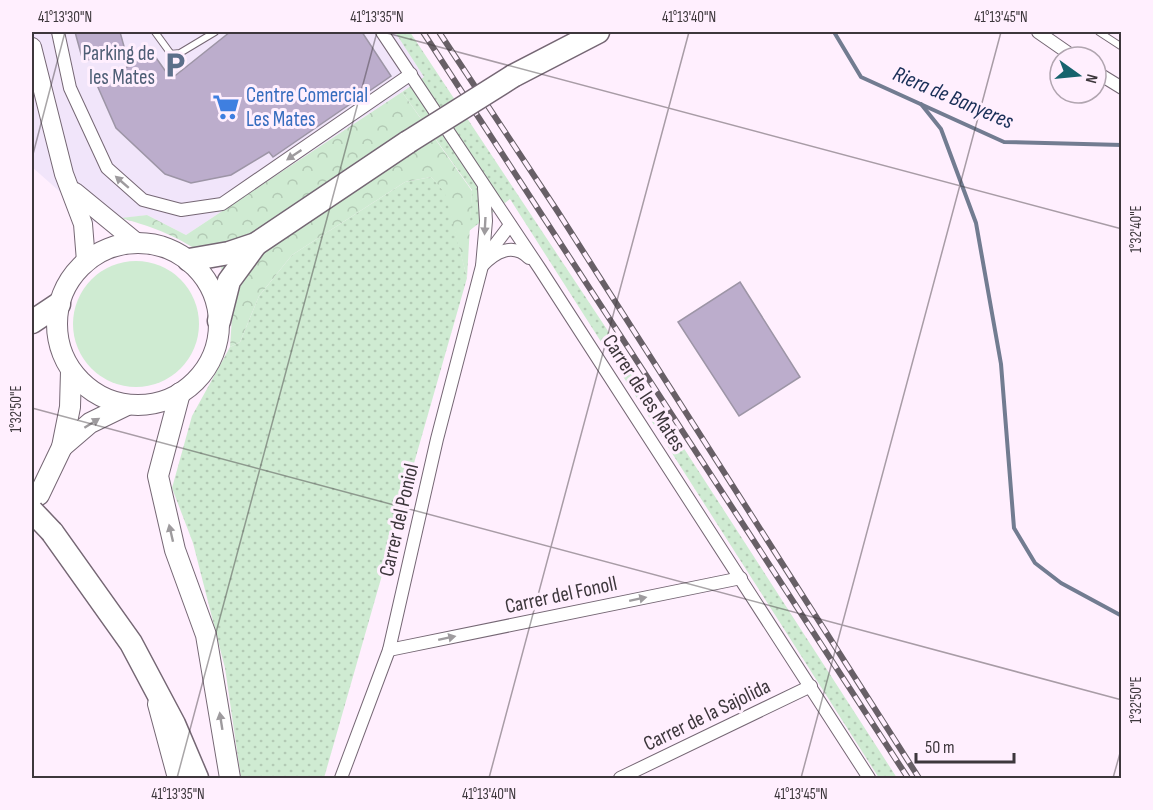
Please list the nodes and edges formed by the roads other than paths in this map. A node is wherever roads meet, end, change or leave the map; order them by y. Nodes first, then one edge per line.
1 (58, 32) edge
2 (156, 32) edge
3 (215, 32) edge
4 (382, 32) edge
5 (598, 32) edge
6 (1038, 32) edge
7 (1099, 32) edge
8 (1057, 45) edge
9 (32, 47) edge
10 (1122, 47) edge
11 (34, 72) edge
12 (411, 74) junction
13 (1108, 79) edge
14 (1122, 88) edge
15 (484, 187) junction
16 (71, 189) junction
17 (510, 225) junction
18 (136, 242) junction
19 (256, 244) junction
20 (189, 260) junction
21 (86, 261) junction
22 (482, 266) junction
23 (540, 269) junction
24 (59, 304) junction
25 (219, 321) junction
26 (32, 322) edge
27 (71, 371) junction
28 (180, 393) junction
29 (127, 405) junction
30 (62, 447) junction
31 (35, 503) edge
32 (741, 578) junction
33 (389, 650) junction
34 (152, 678) junction
35 (811, 686) junction
36 (178, 778) edge
37 (197, 778) edge
38 (230, 778) edge
39 (341, 778) edge
40 (620, 778) edge
41 (869, 778) edge

12 -> 1 street
2 - 3 lane
4 - 12 street, Carrer de les Mates
5 - 19 highway, bridge
6 - 8 street
7 - 10 lane
9 - 11 street
11 - 16 street
12 - 15 street, Carrer de les Mates
13 - 14 street
15 - 17 street, Carrer de les Mates
15 -> 22 street, Carrer del Poniol
16 - 18 street
16 - 21 street
17 - 22 street, Carrer del Poniol
17 - 23 street, Carrer de les Mates
18 - 20 main road
18 - 21 main road
19 - 20 highway
19 - 25 highway
20 - 25 main road
21 - 24 main road
22 - 23 street
22 - 33 street, Carrer del Poniol
23 - 32 street, Carrer de les Mates
24 - 26 highway
24 - 27 main road
25 - 28 main road
27 - 29 main road
27 - 30 main road
28 - 29 main road
38 -> 28 main road
30 -> 29 main road
30 - 31 main road
31 - 34 highway, bridge
33 -> 32 street, Carrer del Fonoll
32 - 35 street, Carrer de les Mates
33 - 39 street, Carrer del Poniol
34 - 36 main road
34 - 37 highway
35 - 40 street, Carrer de la Sajolida
35 - 41 street, Carrer de les Mates

